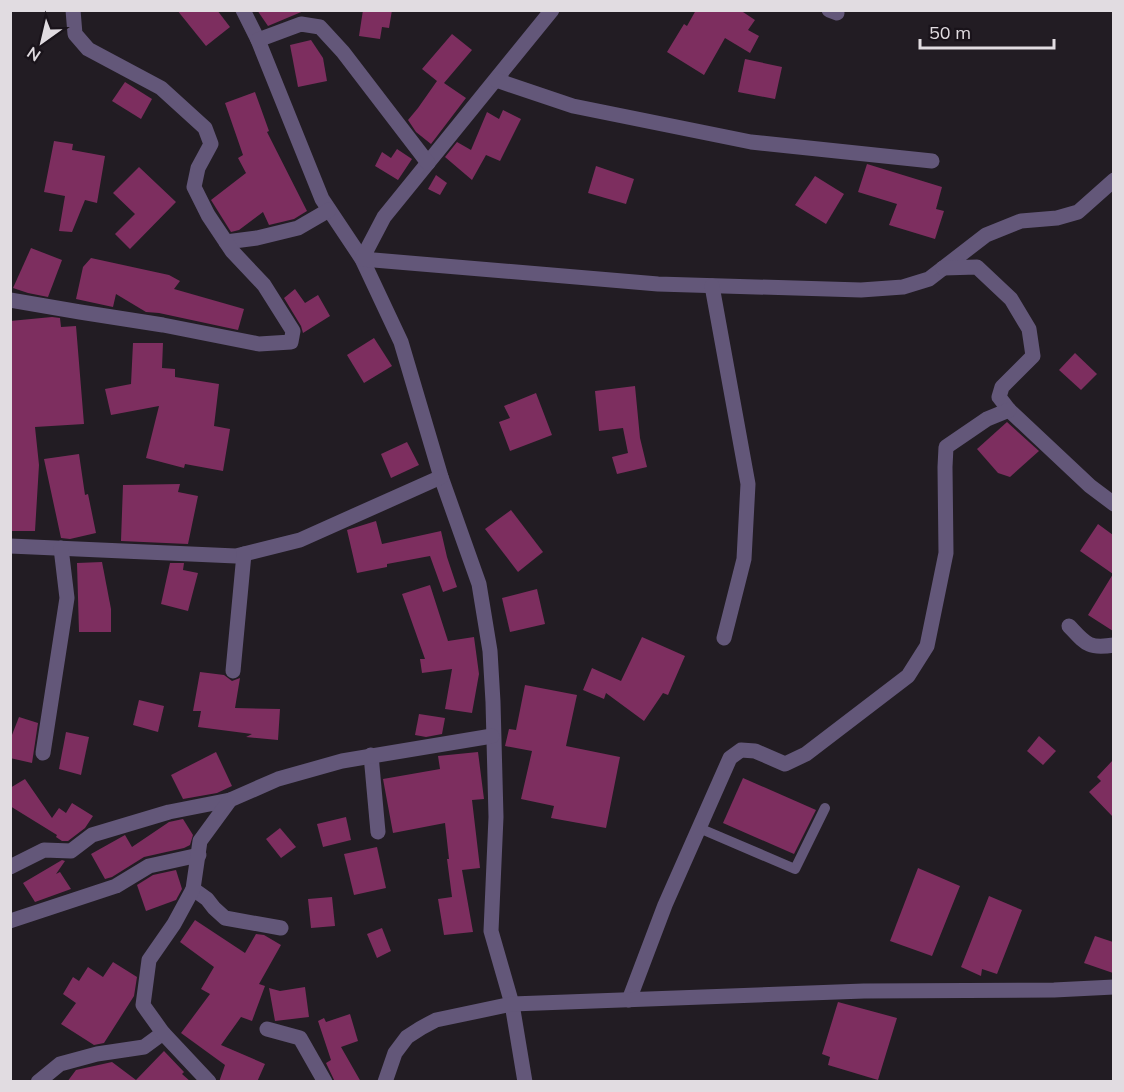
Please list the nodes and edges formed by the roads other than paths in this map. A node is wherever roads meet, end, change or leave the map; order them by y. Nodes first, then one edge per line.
1 (73, 10) edge
2 (243, 10) edge
3 (552, 10) edge
4 (258, 40) junction
5 (496, 80) junction
6 (932, 161) dead end
7 (428, 163) junction
8 (1113, 180) edge
9 (329, 210) junction
10 (226, 242) junction
11 (362, 259) junction
12 (943, 268) junction
13 (712, 286) junction
14 (10, 300) edge
15 (1009, 410) junction
16 (441, 477) junction
17 (1113, 504) edge
18 (10, 546) edge
19 (61, 548) junction
20 (244, 554) junction
21 (1069, 626) dead end
22 (723, 638) dead end
23 (1113, 645) edge
24 (233, 671) dead end
25 (492, 736) junction
26 (43, 753) dead end
27 (371, 755) junction
28 (230, 800) junction
29 (825, 808) dead end
30 (699, 828) junction
31 (378, 832) dead end
32 (199, 855) junction
33 (10, 867) edge
34 (193, 889) junction
35 (10, 921) edge
36 (281, 928) dead end
37 (1113, 987) edge
38 (628, 1000) junction
39 (512, 1004) junction
40 (267, 1029) dead end
41 (163, 1033) junction
42 (38, 1082) edge
43 (209, 1082) edge
44 (325, 1082) edge
45 (385, 1082) edge
46 (525, 1082) edge

1 - 10 street
2 - 4 street
3 - 5 street
4 - 7 street
4 - 9 street
5 - 6 street
5 - 7 street
7 - 11 street
8 - 12 street
9 - 10 street
9 - 11 street
10 - 14 street
11 - 13 street
11 - 16 street
12 - 13 street
12 - 15 street
13 - 22 street
15 - 17 street
15 - 30 street
16 - 20 street
16 - 25 street
18 - 19 street
19 - 20 street
19 - 26 street
20 - 24 street
21 - 23 street
25 - 27 street
25 - 39 street
27 - 28 street
27 - 31 street
28 - 32 street
28 - 33 street
29 - 30 lane
30 - 38 street
32 - 34 street
32 - 35 street
34 - 36 street
34 - 41 street
37 - 38 street
38 - 39 street
39 - 45 street
39 - 46 street
40 - 44 street
41 - 42 street
41 - 43 street

